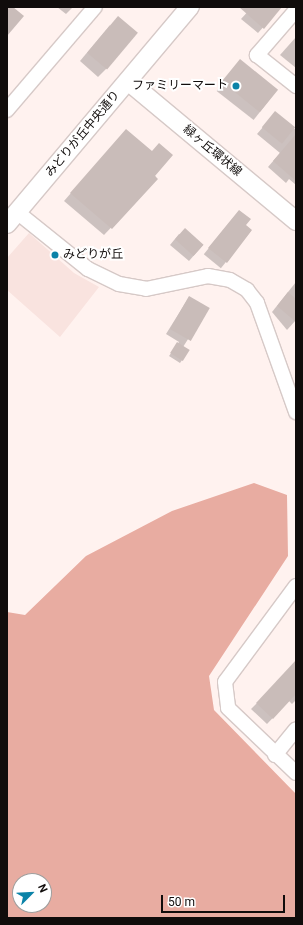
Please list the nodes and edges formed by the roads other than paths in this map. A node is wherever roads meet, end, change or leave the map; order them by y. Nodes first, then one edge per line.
1 (95, 7) edge
2 (190, 7) edge
3 (296, 10) edge
4 (128, 81) junction
5 (296, 86) edge
6 (7, 110) edge
7 (12, 218) edge
8 (296, 221) edge
9 (296, 412) edge
10 (296, 586) edge
11 (296, 729) edge
12 (275, 755) junction
13 (296, 773) edge

1 - 6 street
2 - 4 street, みどりが丘中央通り
3 - 5 street
4 - 7 street, みどりが丘中央通り
4 - 8 street, 緑ヶ丘環状線
7 - 9 street
10 - 12 street
11 - 12 street
12 - 13 street

